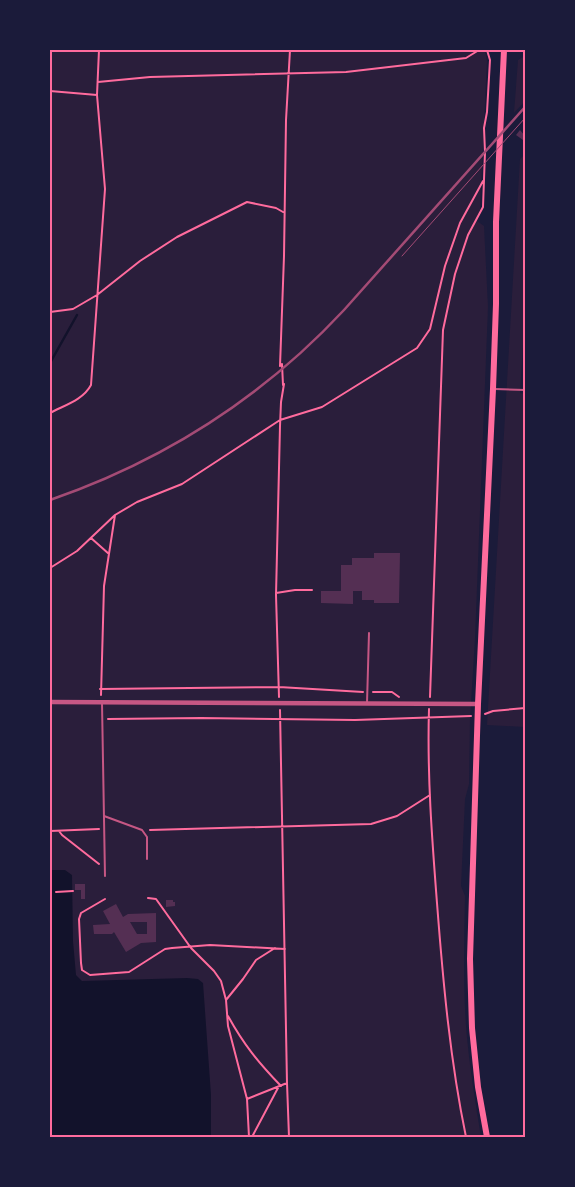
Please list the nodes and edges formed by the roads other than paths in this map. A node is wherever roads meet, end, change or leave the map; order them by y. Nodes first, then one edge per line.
1 (504, 50) edge
2 (493, 389) junction
3 (525, 390) edge
4 (369, 633) dead end
5 (50, 702) edge
6 (102, 702) junction
7 (366, 703) junction
8 (478, 704) junction
9 (103, 816) junction
10 (147, 859) dead end
11 (104, 876) dead end
12 (487, 1137) edge

1 - 2 main road
2 - 3 lane
2 - 8 main road
4 - 7 lane
5 - 6 street
6 - 7 street
6 - 9 lane
7 - 8 street
8 - 12 main road
9 - 10 lane
9 - 11 lane

